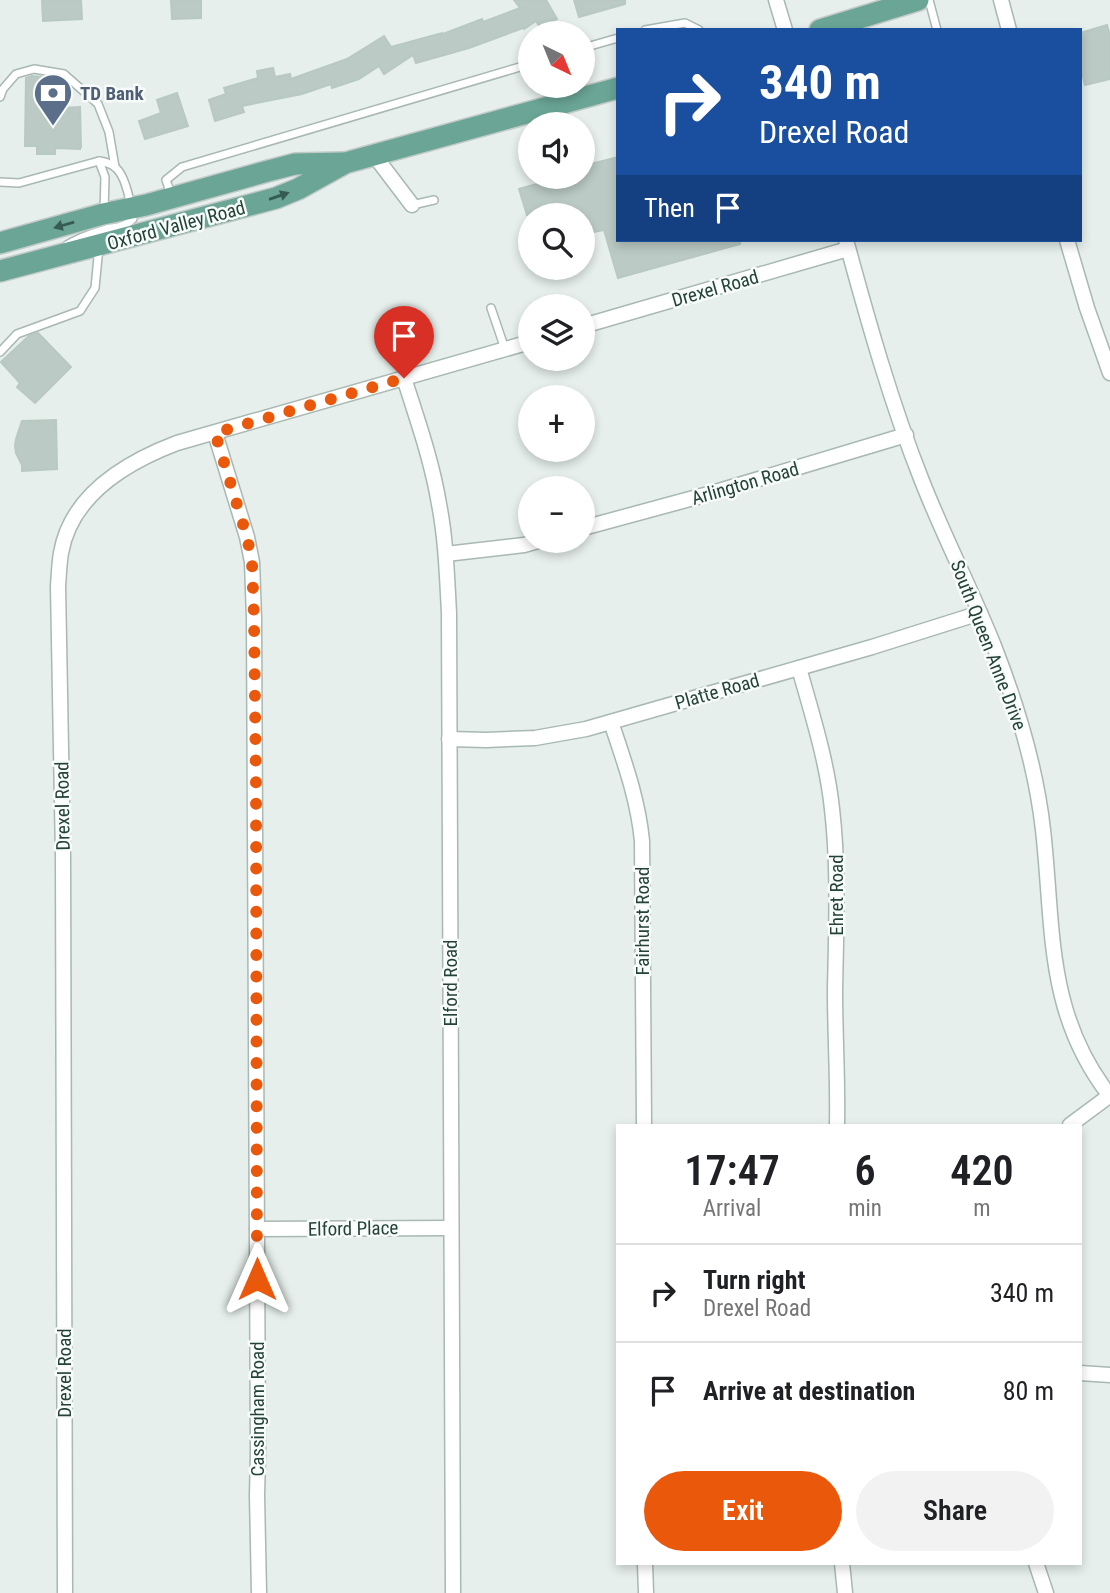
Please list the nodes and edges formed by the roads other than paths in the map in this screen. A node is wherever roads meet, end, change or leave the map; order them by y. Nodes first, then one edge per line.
1 (776, 0) edge
2 (1001, 0) edge
3 (917, 1) edge
4 (656, 28) edge
5 (695, 28) edge
6 (784, 28) edge
7 (827, 28) edge
8 (936, 28) edge
9 (1008, 28) edge
10 (616, 39) edge
11 (595, 45) edge
12 (518, 68) edge
13 (616, 89) edge
14 (0, 97) edge
15 (374, 155) junction
16 (99, 161) junction
17 (345, 163) junction
18 (115, 167) junction
19 (0, 182) edge
20 (172, 197) junction
21 (434, 200) dead end
22 (412, 205) joint
23 (131, 209) junction
24 (103, 214) junction
25 (1067, 242) edge
26 (0, 243) edge
27 (847, 244) edge
28 (99, 246) junction
29 (55, 258) junction
30 (0, 271) edge
31 (491, 308) dead end
32 (595, 322) edge
33 (518, 345) edge
34 (505, 349) junction
35 (0, 352) edge
36 (1110, 373) edge
37 (404, 378) junction
38 (215, 433) junction
39 (906, 435) junction
40 (595, 525) edge
41 (518, 546) edge
42 (446, 554) junction
43 (980, 613) junction
44 (799, 668) junction
45 (611, 722) junction
46 (449, 739) junction
47 (1110, 1096) edge
48 (644, 1124) edge
49 (838, 1124) edge
50 (1071, 1124) edge
51 (450, 1228) junction
52 (257, 1229) junction
53 (1082, 1373) edge
54 (1110, 1375) edge
55 (645, 1565) edge
56 (842, 1565) edge
57 (1037, 1565) edge
58 (65, 1593) edge
59 (259, 1593) edge
60 (453, 1593) edge
61 (646, 1593) edge
62 (845, 1593) edge
63 (1046, 1593) edge

1 - 6 street
2 - 9 street
3 - 7 main road
3 - 8 lane
4 - 5 lane
10 - 11 lane
12 - 20 lane
13 - 15 main road, Oxford Valley Road
14 - 18 lane
15 - 17 main road, Oxford Valley Road
15 - 22 street
16 - 18 lane
16 - 19 lane
16 - 24 lane
17 - 20 main road, Oxford Valley Road
28 -> 17 main road, Oxford Valley Road
18 - 23 lane
20 - 23 main road, Oxford Valley Road
21 - 22 lane
23 - 24 main road, Oxford Valley Road
23 - 29 lane
24 -> 26 main road, Oxford Valley Road
25 - 36 street
27 - 32 street, Drexel Road
27 - 39 street, South Queen Anne Drive
28 - 29 main road, Oxford Valley Road
28 - 35 lane
29 - 30 main road, Oxford Valley Road
31 - 34 lane
33 - 34 street, Drexel Road
34 - 37 street, Drexel Road
37 - 38 street, Drexel Road
37 - 42 street, Elford Road
38 - 52 street, Cassingham Road
38 - 58 street, Drexel Road
39 - 40 street, Arlington Road
39 - 43 street, South Queen Anne Drive
41 - 42 street
42 - 46 street, Elford Road
43 - 44 street, Platte Road
43 - 47 street, South Queen Anne Drive
44 - 45 street, Platte Road
44 - 49 street, Ehret Road
45 - 46 street, Platte Road
45 - 48 street, Fairhurst Road
46 - 51 street, Elford Road
47 - 50 street
51 - 52 street, Elford Place
51 - 60 street, Elford Road
52 - 59 street, Cassingham Road
53 - 54 street
55 - 61 street
56 - 62 street
57 - 63 street

